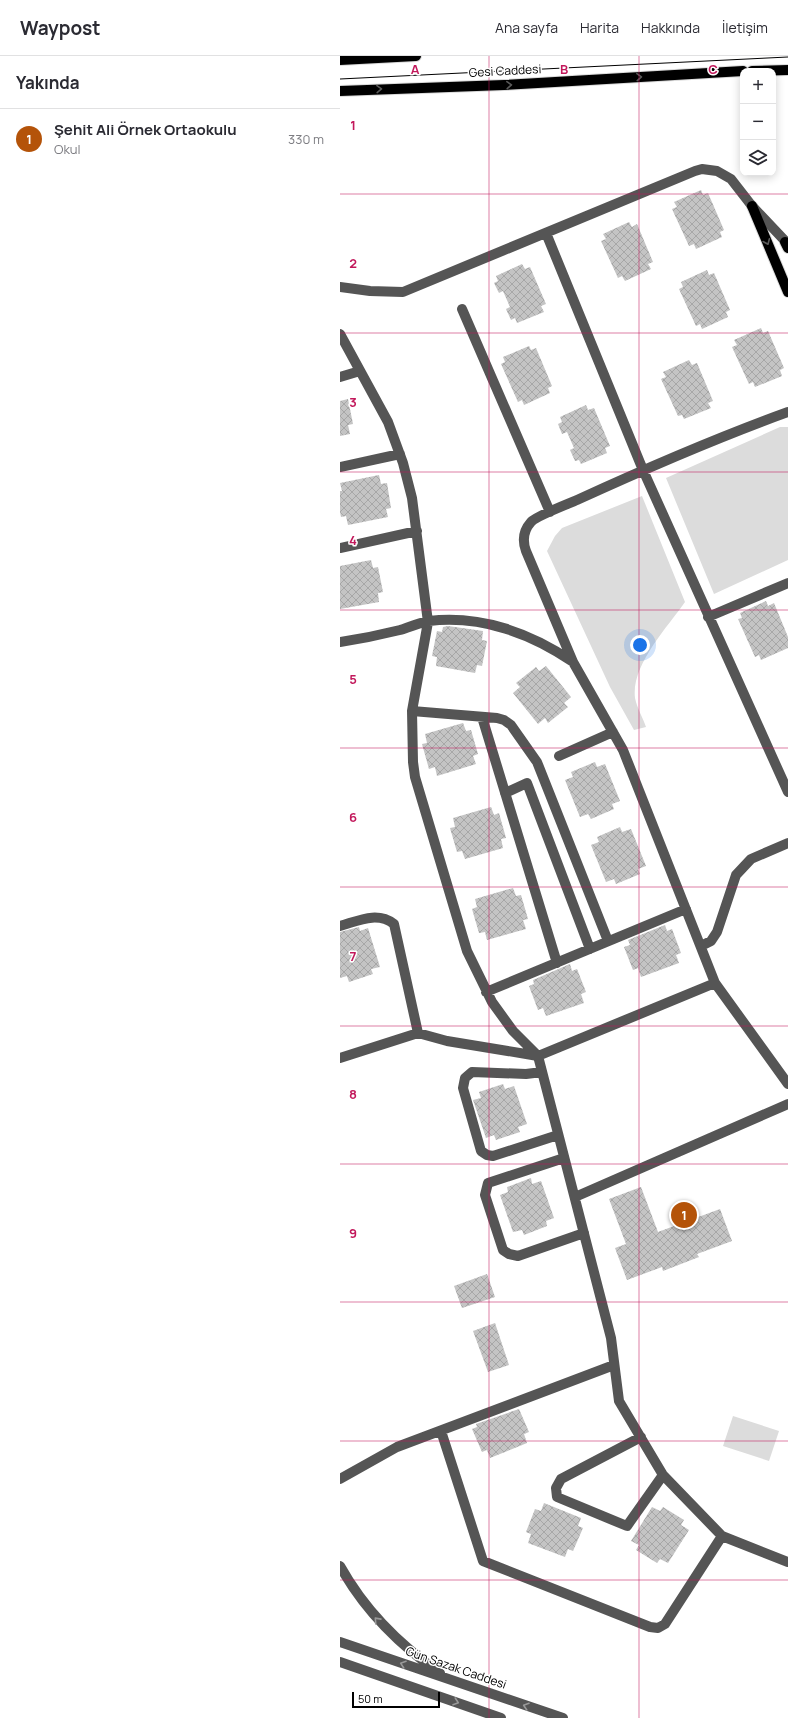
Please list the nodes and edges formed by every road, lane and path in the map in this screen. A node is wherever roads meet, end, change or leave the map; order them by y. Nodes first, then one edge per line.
1 (416, 56) edge
2 (382, 57) edge
3 (340, 60) edge
4 (776, 70) edge
5 (788, 70) edge
6 (740, 71) edge
7 (340, 90) edge
8 (752, 206) junction
9 (546, 233) junction
10 (787, 245) edge
11 (340, 287) edge
12 (788, 292) edge
13 (462, 309) dead end
14 (340, 334) edge
15 (360, 371) junction
16 (340, 377) edge
17 (788, 412) edge
18 (400, 454) junction
19 (340, 467) edge
20 (643, 470) junction
21 (550, 512) junction
22 (417, 531) junction
23 (340, 548) edge
24 (788, 583) edge
25 (708, 617) junction
26 (428, 622) junction
27 (340, 642) edge
28 (573, 662) junction
29 (412, 710) junction
30 (482, 717) junction
31 (613, 732) junction
32 (560, 756) dead end
33 (788, 792) edge
34 (505, 793) junction
35 (788, 843) edge
36 (686, 909) junction
37 (340, 926) edge
38 (608, 941) junction
39 (701, 946) junction
40 (590, 949) junction
41 (557, 963) junction
42 (715, 983) junction
43 (486, 992) junction
44 (418, 1033) junction
45 (538, 1056) junction
46 (340, 1058) edge
47 (542, 1072) junction
48 (788, 1084) edge
49 (788, 1104) edge
50 (558, 1136) junction
51 (564, 1158) junction
52 (574, 1197) junction
53 (584, 1233) junction
54 (614, 1365) junction
55 (441, 1431) junction
56 (641, 1437) junction
57 (663, 1475) junction
58 (340, 1479) edge
59 (722, 1536) junction
60 (788, 1562) edge
61 (340, 1566) edge
62 (340, 1642) edge
63 (340, 1662) edge
64 (450, 1680) junction
65 (501, 1718) edge
66 (563, 1718) edge

1 - 2 main road
2 - 3 main road
4 - 5 main road
7 -> 6 main road, Gesi Caddesi
8 - 9 street
8 - 10 street
8 -> 12 main road
9 - 11 street
9 - 20 street
13 - 21 street
14 - 15 street
15 - 16 street
15 - 18 street
17 - 20 street
18 - 19 street
18 - 22 street
20 - 21 street
20 - 25 street
21 - 28 street
22 - 23 street
22 - 26 street
24 - 25 street
25 - 33 street
26 - 27 street
26 - 28 street
26 - 29 street
28 - 31 street
29 - 30 street
29 - 43 street
30 - 34 street
30 - 38 street
31 - 32 street
31 - 36 street
34 - 40 street
34 - 41 street
35 - 39 street
36 - 38 street
36 - 39 street
37 - 44 street
38 - 40 street
39 - 42 street
40 - 41 street
41 - 43 street
42 - 45 street
42 - 48 street
43 - 45 street
44 - 45 street
44 - 46 street
45 - 47 street
47 - 50 street
47 - 50 street
49 - 52 street
50 - 51 street
51 - 52 street
51 - 53 street
52 - 53 street
53 - 54 street
54 - 55 street
54 - 56 street
55 - 58 street
55 - 59 street
56 - 57 street
56 - 57 street
57 - 59 street
59 - 60 street
64 -> 61 street
64 -> 62 street, Gün Sazak Caddesi
63 -> 65 street
66 -> 64 street, Gün Sazak Caddesi

